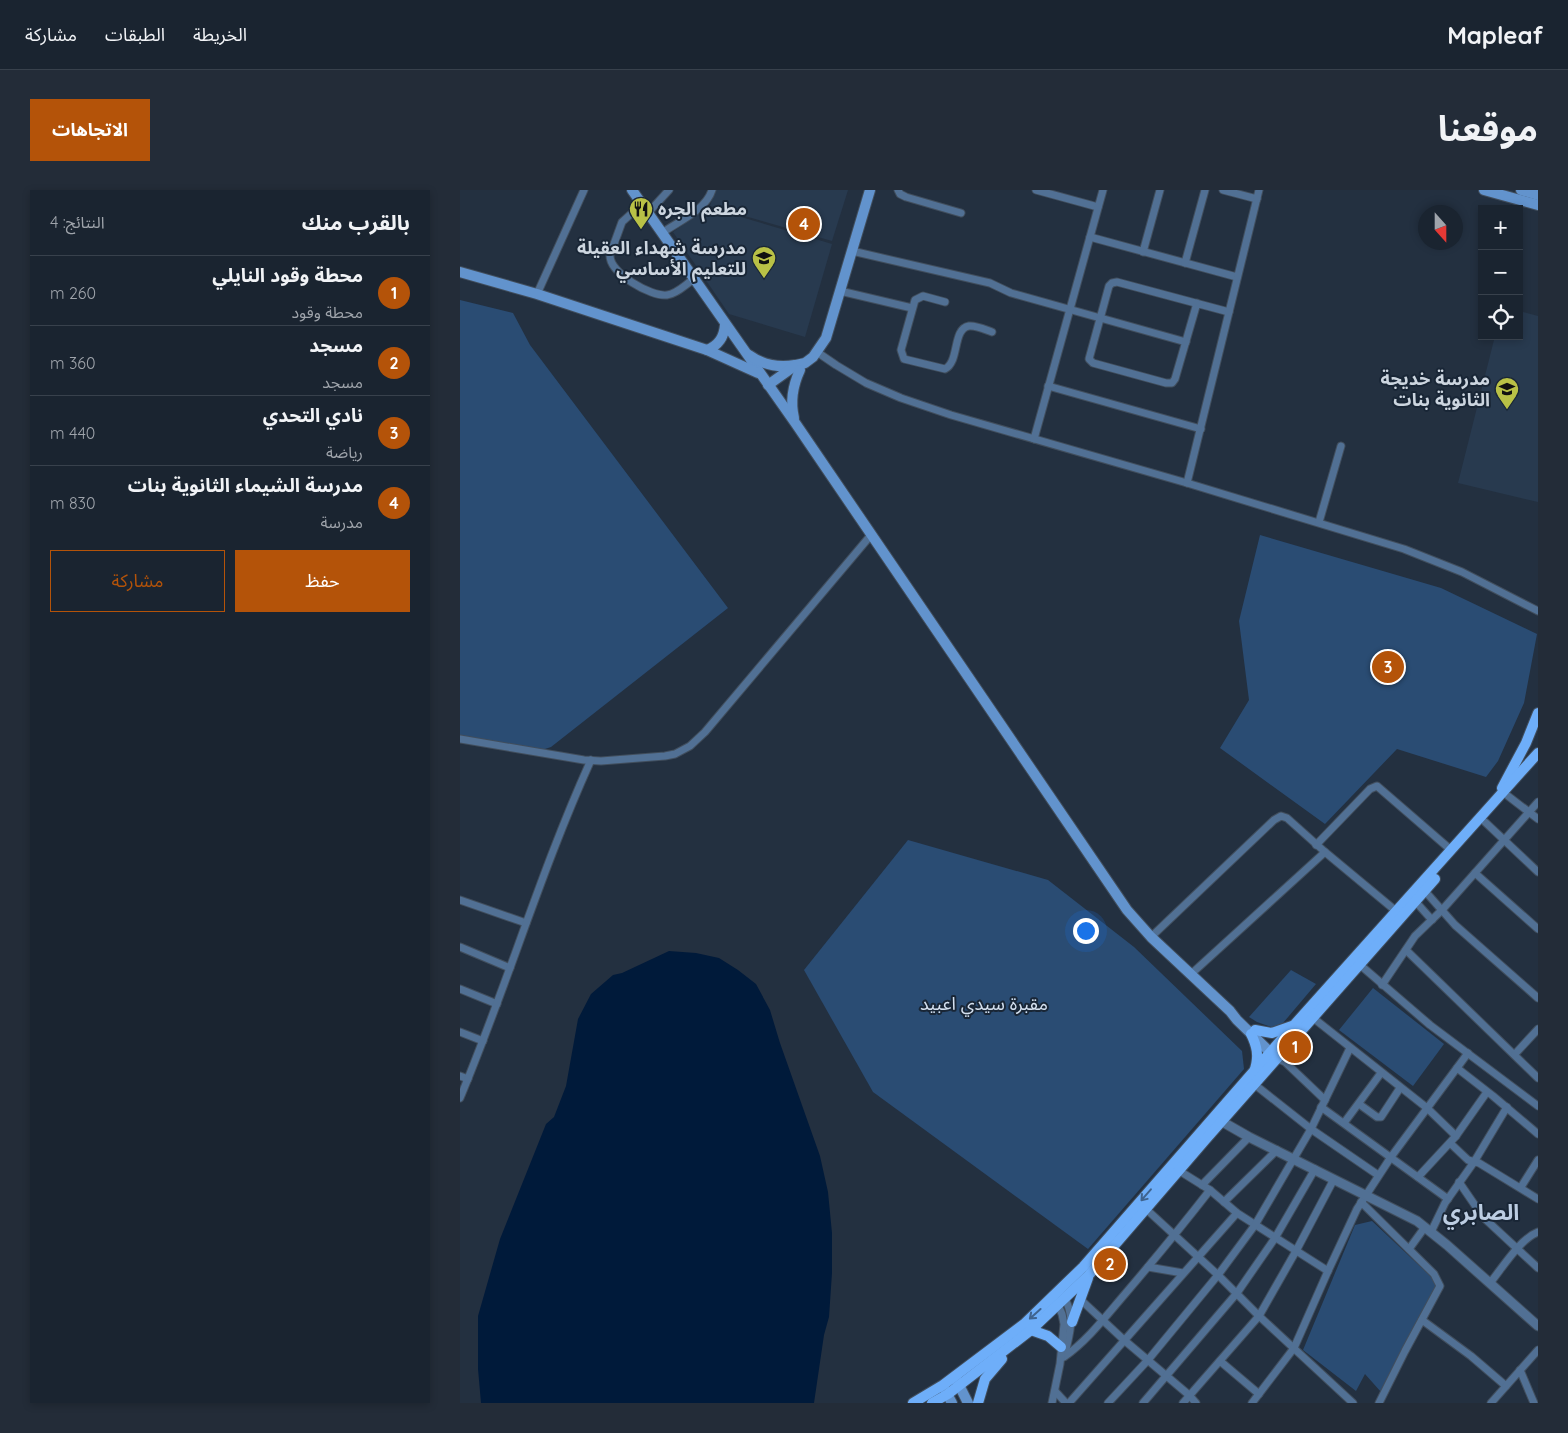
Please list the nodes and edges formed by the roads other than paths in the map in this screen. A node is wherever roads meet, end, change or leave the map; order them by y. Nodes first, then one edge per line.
1 (632, 190) edge
2 (669, 190) edge
3 (712, 190) edge
4 (870, 190) edge
5 (898, 190) edge
6 (1036, 190) edge
7 (1103, 190) edge
8 (1160, 190) edge
9 (1205, 190) edge
10 (1223, 190) edge
11 (1259, 190) edge
12 (1484, 190) edge
13 (1521, 190) edge
14 (582, 191) edge
15 (1538, 195) edge
16 (1257, 199) junction
17 (642, 204) junction
18 (1538, 205) edge
19 (1098, 207) junction
20 (648, 213) junction
21 (961, 213) dead end
22 (662, 233) junction
23 (1090, 237) junction
24 (852, 251) junction
25 (1143, 252) junction
26 (1185, 263) junction
27 (460, 272) edge
28 (1238, 278) junction
29 (694, 279) junction
30 (840, 291) junction
31 (537, 294) junction
32 (945, 302) dead end
33 (1197, 303) junction
34 (912, 308) junction
35 (1069, 309) junction
36 (1229, 312) junction
37 (1100, 318) junction
38 (725, 324) junction
39 (992, 332) dead end
40 (1186, 342) junction
41 (707, 350) junction
42 (744, 351) junction
43 (817, 352) junction
44 (800, 366) junction
45 (761, 375) junction
46 (1048, 386) junction
47 (770, 387) junction
48 (796, 424) junction
49 (1201, 429) junction
50 (1034, 439) junction
51 (1341, 446) dead end
52 (1187, 482) junction
53 (1319, 522) junction
54 (871, 535) junction
55 (1538, 611) edge
56 (1538, 712) edge
57 (1538, 726) edge
58 (460, 739) edge
59 (1538, 753) edge
60 (591, 760) junction
61 (1538, 762) edge
62 (1512, 783) junction
63 (1502, 800) junction
64 (1538, 802) edge
65 (1529, 812) junction
66 (1538, 819) edge
67 (1485, 822) junction
68 (1504, 840) junction
69 (1316, 844) junction
70 (1451, 850) junction
71 (1325, 852) junction
72 (1538, 872) edge
73 (1475, 873) junction
74 (1424, 890) junction
75 (462, 900) edge
76 (1415, 901) junction
77 (460, 908) edge
78 (1442, 910) junction
79 (1396, 911) junction
80 (1432, 920) junction
81 (526, 923) junction
82 (1538, 929) edge
83 (1150, 936) junction
84 (460, 947) edge
85 (1406, 950) junction
86 (1359, 964) junction
87 (510, 968) junction
88 (1190, 974) junction
89 (1382, 985) junction
90 (460, 989) edge
91 (1538, 998) edge
92 (497, 1004) junction
93 (1312, 1017) junction
94 (1295, 1024) junction
95 (460, 1032) edge
96 (1253, 1032) junction
97 (1537, 1033) edge
98 (483, 1041) junction
99 (1350, 1048) junction
100 (1278, 1054) junction
101 (1468, 1054) junction
102 (1514, 1054) junction
103 (1456, 1068) junction
104 (1255, 1071) junction
105 (1381, 1073) junction
106 (460, 1076) edge
107 (1538, 1078) edge
108 (468, 1079) junction
109 (1254, 1084) junction
110 (1400, 1088) junction
111 (1488, 1092) junction
112 (460, 1098) edge
113 (1323, 1103) junction
114 (1359, 1104) junction
115 (1538, 1106) edge
116 (1507, 1107) junction
117 (1427, 1108) junction
118 (1221, 1121) junction
119 (1344, 1123) junction
120 (1311, 1128) junction
121 (1538, 1134) edge
122 (1249, 1136) junction
123 (1456, 1136) junction
124 (1450, 1143) junction
125 (1277, 1150) junction
126 (1391, 1157) junction
127 (1293, 1158) junction
128 (1538, 1160) edge
129 (1474, 1162) junction
130 (1315, 1169) junction
131 (1178, 1170) junction
132 (1378, 1175) junction
133 (1418, 1177) junction
134 (1334, 1179) junction
135 (1459, 1182) junction
136 (1202, 1184) junction
137 (1521, 1187) junction
138 (1210, 1190) junction
139 (1364, 1199) junction
140 (1448, 1199) junction
141 (1538, 1199) edge
142 (1224, 1202) junction
143 (1146, 1209) junction
144 (1237, 1214) junction
145 (1255, 1225) junction
146 (1428, 1229) junction
147 (1538, 1232) edge
148 (1175, 1235) junction
149 (1275, 1238) junction
150 (1518, 1248) junction
151 (1409, 1249) junction
152 (1296, 1251) junction
153 (1198, 1256) junction
154 (1148, 1267) junction
155 (1538, 1268) edge
156 (1328, 1271) junction
157 (1183, 1273) junction
158 (1218, 1275) junction
159 (1088, 1276) junction
160 (1490, 1283) junction
161 (1237, 1293) junction
162 (1059, 1298) junction
163 (1081, 1300) junction
164 (1259, 1316) junction
165 (1103, 1320) junction
166 (1422, 1320) junction
167 (1072, 1322) junction
168 (1538, 1326) edge
169 (1031, 1330) junction
170 (1124, 1340) junction
171 (1013, 1345) junction
172 (1294, 1348) junction
173 (1538, 1350) edge
174 (1062, 1356) junction
175 (1148, 1360) junction
176 (1220, 1361) junction
177 (1520, 1370) junction
178 (1168, 1376) junction
179 (957, 1381) junction
180 (1506, 1386) junction
181 (1055, 1391) junction
182 (947, 1394) edge
183 (1259, 1394) junction
184 (1190, 1395) junction
185 (914, 1403) edge
186 (932, 1403) edge
187 (968, 1403) edge
188 (978, 1403) edge
189 (1052, 1403) edge
190 (1067, 1403) edge
191 (1108, 1403) edge
192 (1143, 1403) edge
193 (1183, 1403) edge
194 (1196, 1403) edge
195 (1252, 1403) edge
196 (1353, 1403) edge
197 (1380, 1403) edge
198 (1491, 1403) edge
199 (1534, 1403) edge

1 - 17 main road
2 - 20 street
3 - 22 street
4 - 24 main road
5 - 21 street
6 - 19 street
7 - 19 street
8 - 25 street
9 - 26 street
10 - 16 street
11 - 16 street
12 - 18 main road
13 - 15 main road
14 - 31 street
16 - 28 street
17 - 20 main road
17 - 29 street
19 - 23 street
20 - 22 main road
22 - 29 main road
23 - 25 street
23 - 35 street
24 - 30 main road
24 - 35 street
25 - 26 street
26 - 28 street
27 - 31 main road
28 - 36 street
29 - 38 main road
30 - 34 street
30 - 43 main road
31 - 41 main road
32 - 34 street
33 - 36 street
33 - 37 street
33 - 40 street
34 - 39 street
35 - 37 street
35 - 46 street
36 - 49 street
37 - 40 street
37 - 40 street
38 - 41 main road
38 - 42 main road
41 - 45 main road
42 - 44 main road
42 - 45 main road
43 - 44 main road
43 - 50 street
44 - 47 main road
44 - 48 main road
45 - 47 main road
46 - 49 street
46 - 50 street
47 - 48 main road
48 - 54 main road
49 - 52 street
50 - 52 street
51 - 53 street
52 - 53 street
53 - 55 street
54 - 60 street
54 - 83 main road
56 - 63 main road
57 - 62 main road
58 - 60 street
59 - 62 main road
60 - 81 street
61 - 63 main road
62 - 63 main road
63 - 65 street
63 - 67 main road
63 - 70 main road
64 - 65 street
65 - 66 street
65 - 68 street
67 - 68 street
67 - 74 main road
68 - 72 street
68 - 73 street
69 - 70 street
69 - 71 street
69 - 83 street
70 - 79 main road
71 - 79 street
71 - 88 street
73 - 78 street
73 - 82 street
74 - 76 main road
74 - 78 street
75 - 77 street
75 - 81 street
76 - 80 street
76 - 86 main road
78 - 80 street
78 - 91 street
79 - 94 main road
80 - 85 street
81 - 87 street
83 - 88 main road
84 - 87 street
85 - 89 street
85 - 102 street
86 - 89 street
86 - 93 main road
87 - 92 street
88 - 96 main road
89 - 101 street
90 - 92 street
92 - 98 street
93 - 99 street
93 - 100 main road
94 - 96 main road
94 - 100 main road
95 - 98 street
96 - 100 main road
96 - 104 main road
97 - 102 street
98 - 108 street
99 - 105 street
99 - 113 street
100 - 104 main road
100 - 109 main road
100 - 113 street
101 - 103 street
101 - 115 street
102 - 107 street
103 - 111 street
103 - 117 street
104 -> 162 main road
105 - 110 street
105 - 114 street
106 - 108 street
108 - 112 street
109 - 118 main road
109 - 120 street
110 - 114 street
110 - 117 street
111 - 116 street
111 - 123 street
113 - 119 street
113 - 120 street
114 - 119 street
116 - 121 street
116 - 129 street
117 - 123 street
117 - 126 street
118 - 122 street
118 - 131 main road
119 - 126 street
120 - 127 street
120 - 132 street
122 - 125 street
122 - 136 street
123 - 124 street
124 - 129 street
124 - 133 street
125 - 127 street
125 - 142 street
126 - 132 street
126 - 133 street
127 - 130 street
127 - 145 street
128 - 137 street
129 - 135 street
129 - 137 street
130 - 134 street
130 - 149 street
131 - 136 street
131 - 143 main road
132 - 139 street
133 - 140 street
134 - 139 street
134 - 152 street
135 - 140 street
135 - 150 street
136 - 138 street
137 - 141 street
138 - 142 street
138 - 148 street
139 - 146 street
139 - 151 street
139 - 156 street
140 - 146 street
142 - 144 street
143 - 148 street
143 - 159 main road
144 - 145 street
144 - 153 street
145 - 149 street
145 - 158 street
146 - 151 street
146 - 160 street
147 - 150 street
148 - 153 street
148 - 154 street
149 - 152 street
149 - 161 street
150 - 155 street
150 - 160 street
151 - 166 street
152 - 156 street
152 - 164 street
153 - 157 street
153 - 158 street
154 - 157 street
154 - 165 street
156 - 172 street
157 - 170 street
158 - 161 street
158 - 175 street
159 - 162 main road
159 - 163 main road
160 - 168 street
161 - 164 street
161 - 178 street
162 - 167 street
162 - 169 main road
162 - 174 street
162 -> 179 main road
163 - 165 street
163 - 167 main road
164 - 172 street
164 - 176 street
165 - 170 street
165 - 174 street
166 - 180 street
166 - 197 street
167 - 174 street
169 - 171 main road
169 - 174 main road
170 - 175 street
170 - 190 street
171 - 179 main road
171 - 188 main road
172 - 183 street
172 - 196 street
173 - 177 street
174 - 181 street
175 - 178 street
175 - 191 street
176 - 183 street
176 - 184 street
177 - 180 street
177 - 199 street
178 - 184 street
178 - 192 street
179 - 182 main road
179 - 187 main road
180 - 198 street
181 - 189 street
181 - 190 street
182 - 185 main road
182 - 186 main road
183 - 195 street
184 - 193 street
184 - 194 street

